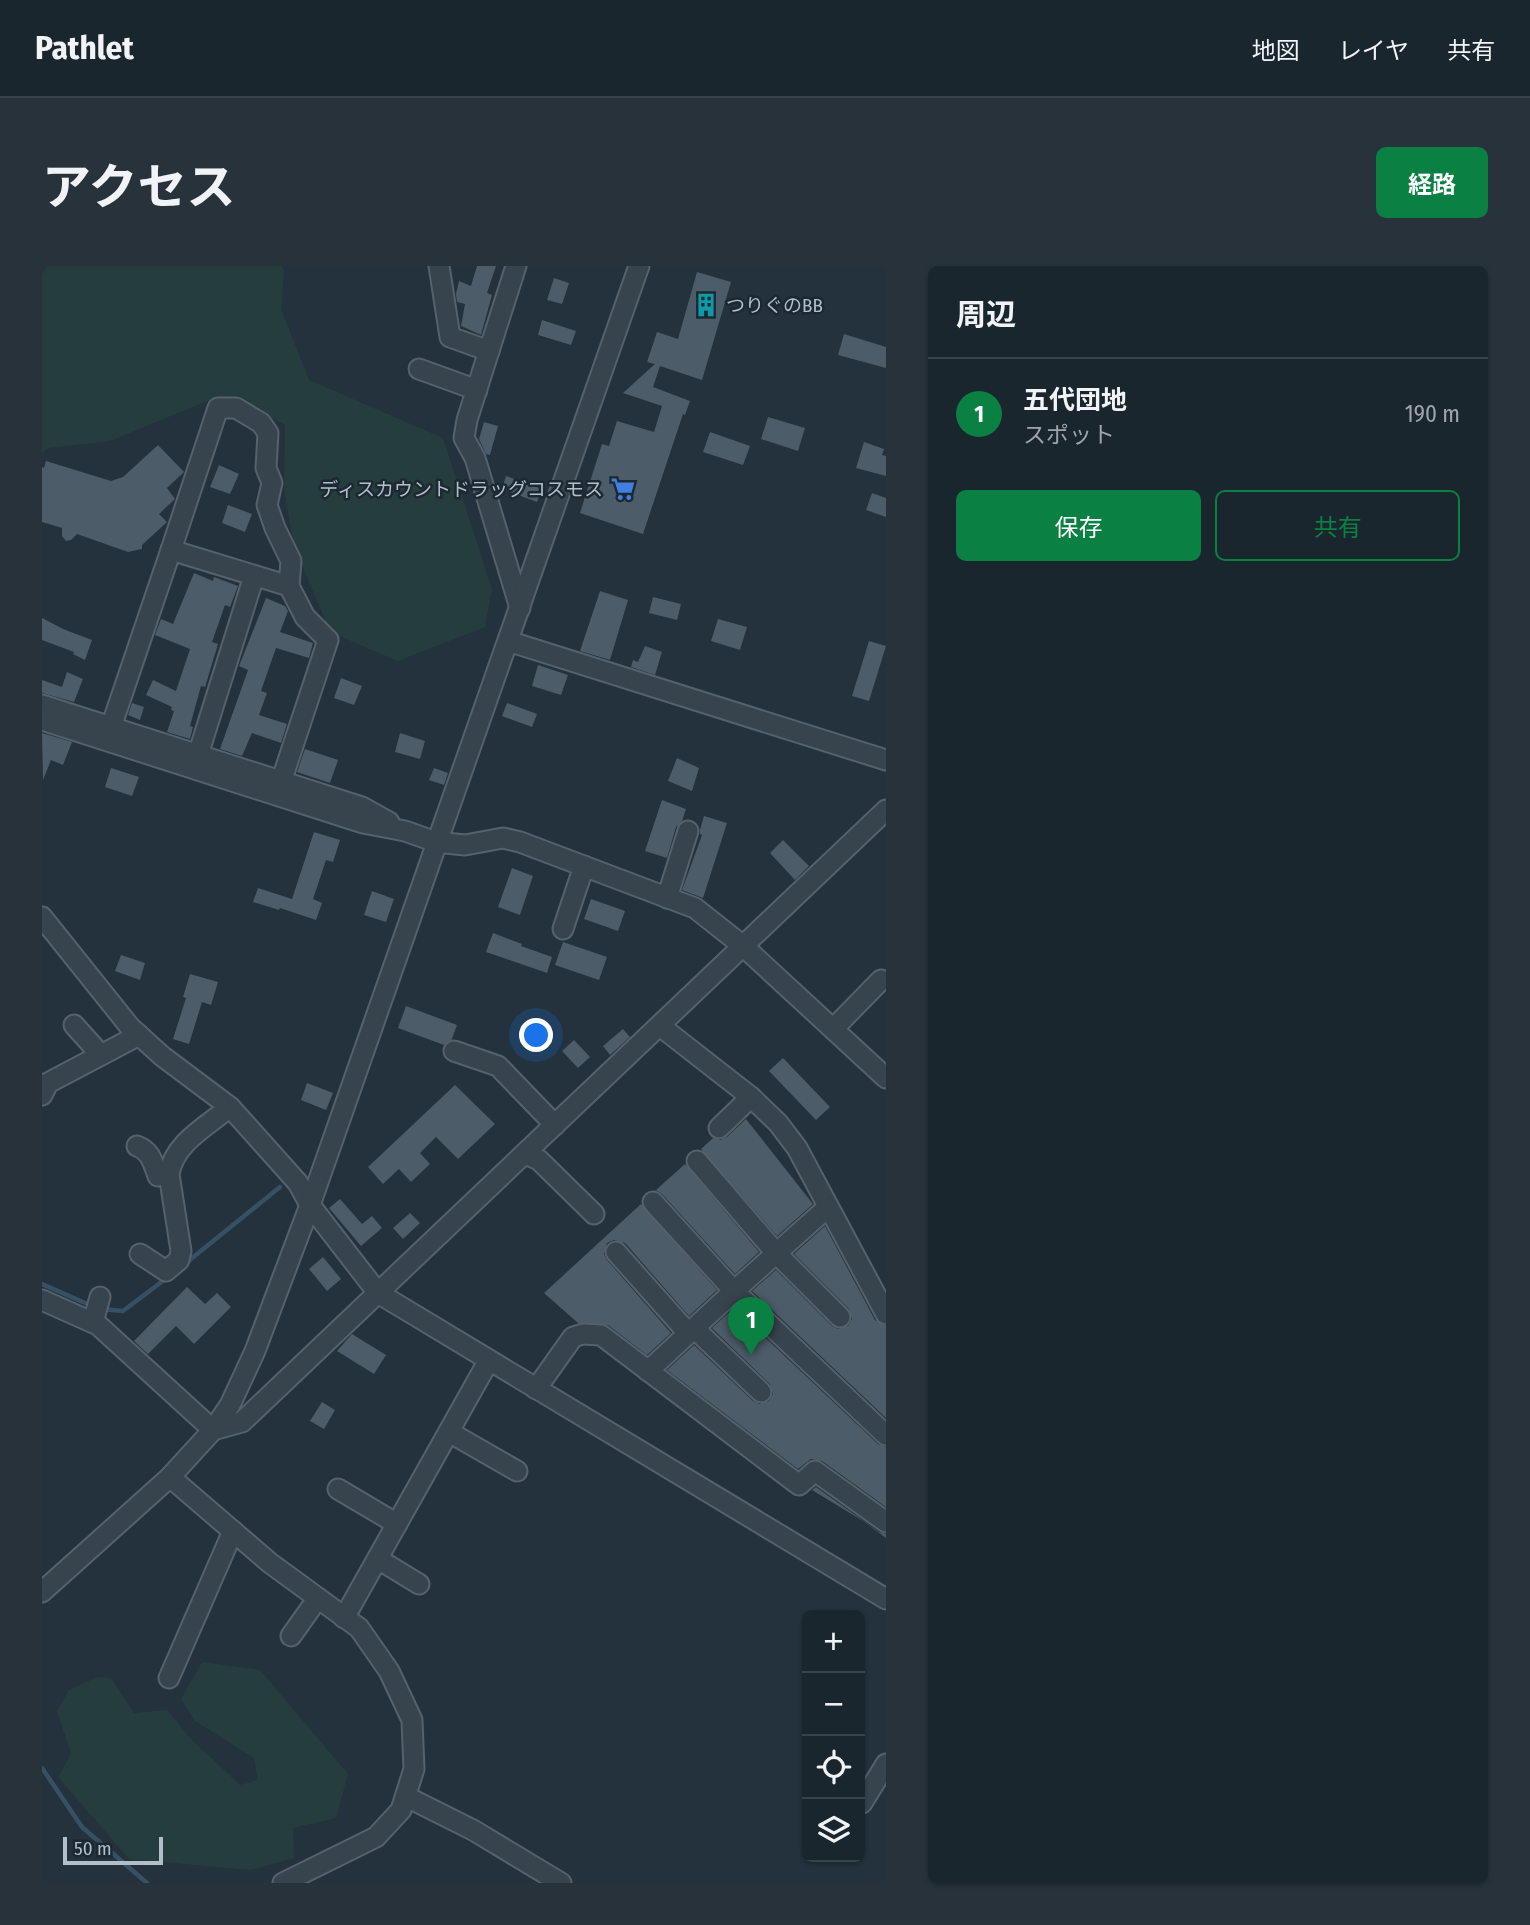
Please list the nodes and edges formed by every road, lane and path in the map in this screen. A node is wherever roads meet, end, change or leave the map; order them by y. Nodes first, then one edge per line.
1 (439, 266) edge
2 (516, 266) edge
3 (639, 266) edge
4 (489, 351) junction
5 (419, 369) dead end
6 (477, 390) junction
7 (172, 550) junction
8 (254, 576) junction
9 (289, 586) junction
10 (520, 608) junction
11 (508, 641) junction
12 (42, 705) edge
13 (42, 720) edge
14 (111, 727) junction
15 (198, 755) junction
16 (886, 760) edge
17 (281, 782) junction
18 (886, 810) edge
19 (405, 831) junction
20 (688, 831) dead end
21 (436, 842) junction
22 (584, 866) junction
23 (667, 898) junction
24 (42, 917) edge
25 (564, 929) dead end
26 (743, 946) junction
27 (881, 980) dead end
28 (74, 1025) dead end
29 (660, 1026) junction
30 (833, 1029) junction
31 (139, 1035) junction
32 (454, 1051) dead end
33 (101, 1055) junction
34 (886, 1078) edge
35 (42, 1095) edge
36 (751, 1097) junction
37 (230, 1107) junction
38 (555, 1125) junction
39 (719, 1128) dead end
40 (137, 1146) dead end
41 (524, 1154) junction
42 (697, 1161) dead end
43 (158, 1176) junction
44 (653, 1202) dead end
45 (310, 1205) junction
46 (828, 1206) junction
47 (594, 1214) dead end
48 (616, 1252) dead end
49 (776, 1253) junction
50 (140, 1254) dead end
51 (734, 1291) junction
52 (378, 1293) junction
53 (42, 1300) edge
54 (886, 1314) edge
55 (840, 1317) dead end
56 (691, 1331) junction
57 (489, 1360) junction
58 (648, 1371) junction
59 (536, 1389) junction
60 (761, 1392) dead end
61 (213, 1430) junction
62 (449, 1432) junction
63 (886, 1435) edge
64 (517, 1471) dead end
65 (170, 1476) junction
66 (338, 1489) dead end
67 (886, 1522) edge
68 (397, 1524) junction
69 (233, 1531) junction
70 (377, 1559) junction
71 (419, 1584) dead end
72 (42, 1592) edge
73 (318, 1598) junction
74 (886, 1600) edge
75 (344, 1618) junction
76 (291, 1636) dead end
77 (169, 1678) dead end
78 (886, 1764) edge
79 (407, 1797) junction
80 (864, 1799) edge
81 (297, 1880) edge
82 (561, 1883) edge

1 - 4 street
2 - 4 street
3 - 10 street
4 - 6 street
5 - 6 street
6 - 10 street
7 - 8 street
7 - 9 street
7 - 14 street
8 - 9 street
8 - 15 street
9 - 17 street
10 - 11 street
11 - 16 street
11 - 21 street
12 - 14 street
13 - 19 street
14 - 15 street
15 - 17 street
17 - 19 street
18 - 26 street
19 - 21 street
20 - 23 street
21 - 22 street
21 - 45 street
22 - 23 street
22 - 25 street
23 - 26 street
24 - 31 street
26 - 29 street
26 - 30 street
27 - 30 street
28 - 33 street
29 - 36 street
29 - 38 street
30 - 34 street
31 - 33 street
31 - 37 street
32 - 38 street
33 - 35 street
36 - 39 street
36 - 46 street
37 - 43 street
37 - 45 street
38 - 41 street
40 - 43 street
41 - 47 street
41 - 52 street
42 - 49 street
43 - 50 street
44 - 51 street
45 - 52 street
45 - 61 street
46 - 49 street
46 - 54 street
48 - 56 street
49 - 51 street
49 - 55 street
51 - 56 street
51 - 63 street
52 - 57 street
52 - 61 street
53 - 61 street
56 - 58 street
56 - 60 street
57 - 59 street
57 - 62 street
58 - 59 street
58 - 67 street
59 - 74 street
61 - 65 street
62 - 64 street
62 - 68 street
65 - 69 street
65 - 72 street
66 - 68 street
68 - 70 street
69 - 73 street
69 - 77 street
70 - 71 street
70 - 75 street
73 - 75 street
73 - 76 street
75 - 79 street
78 - 80 street
79 - 81 street
79 - 82 street

